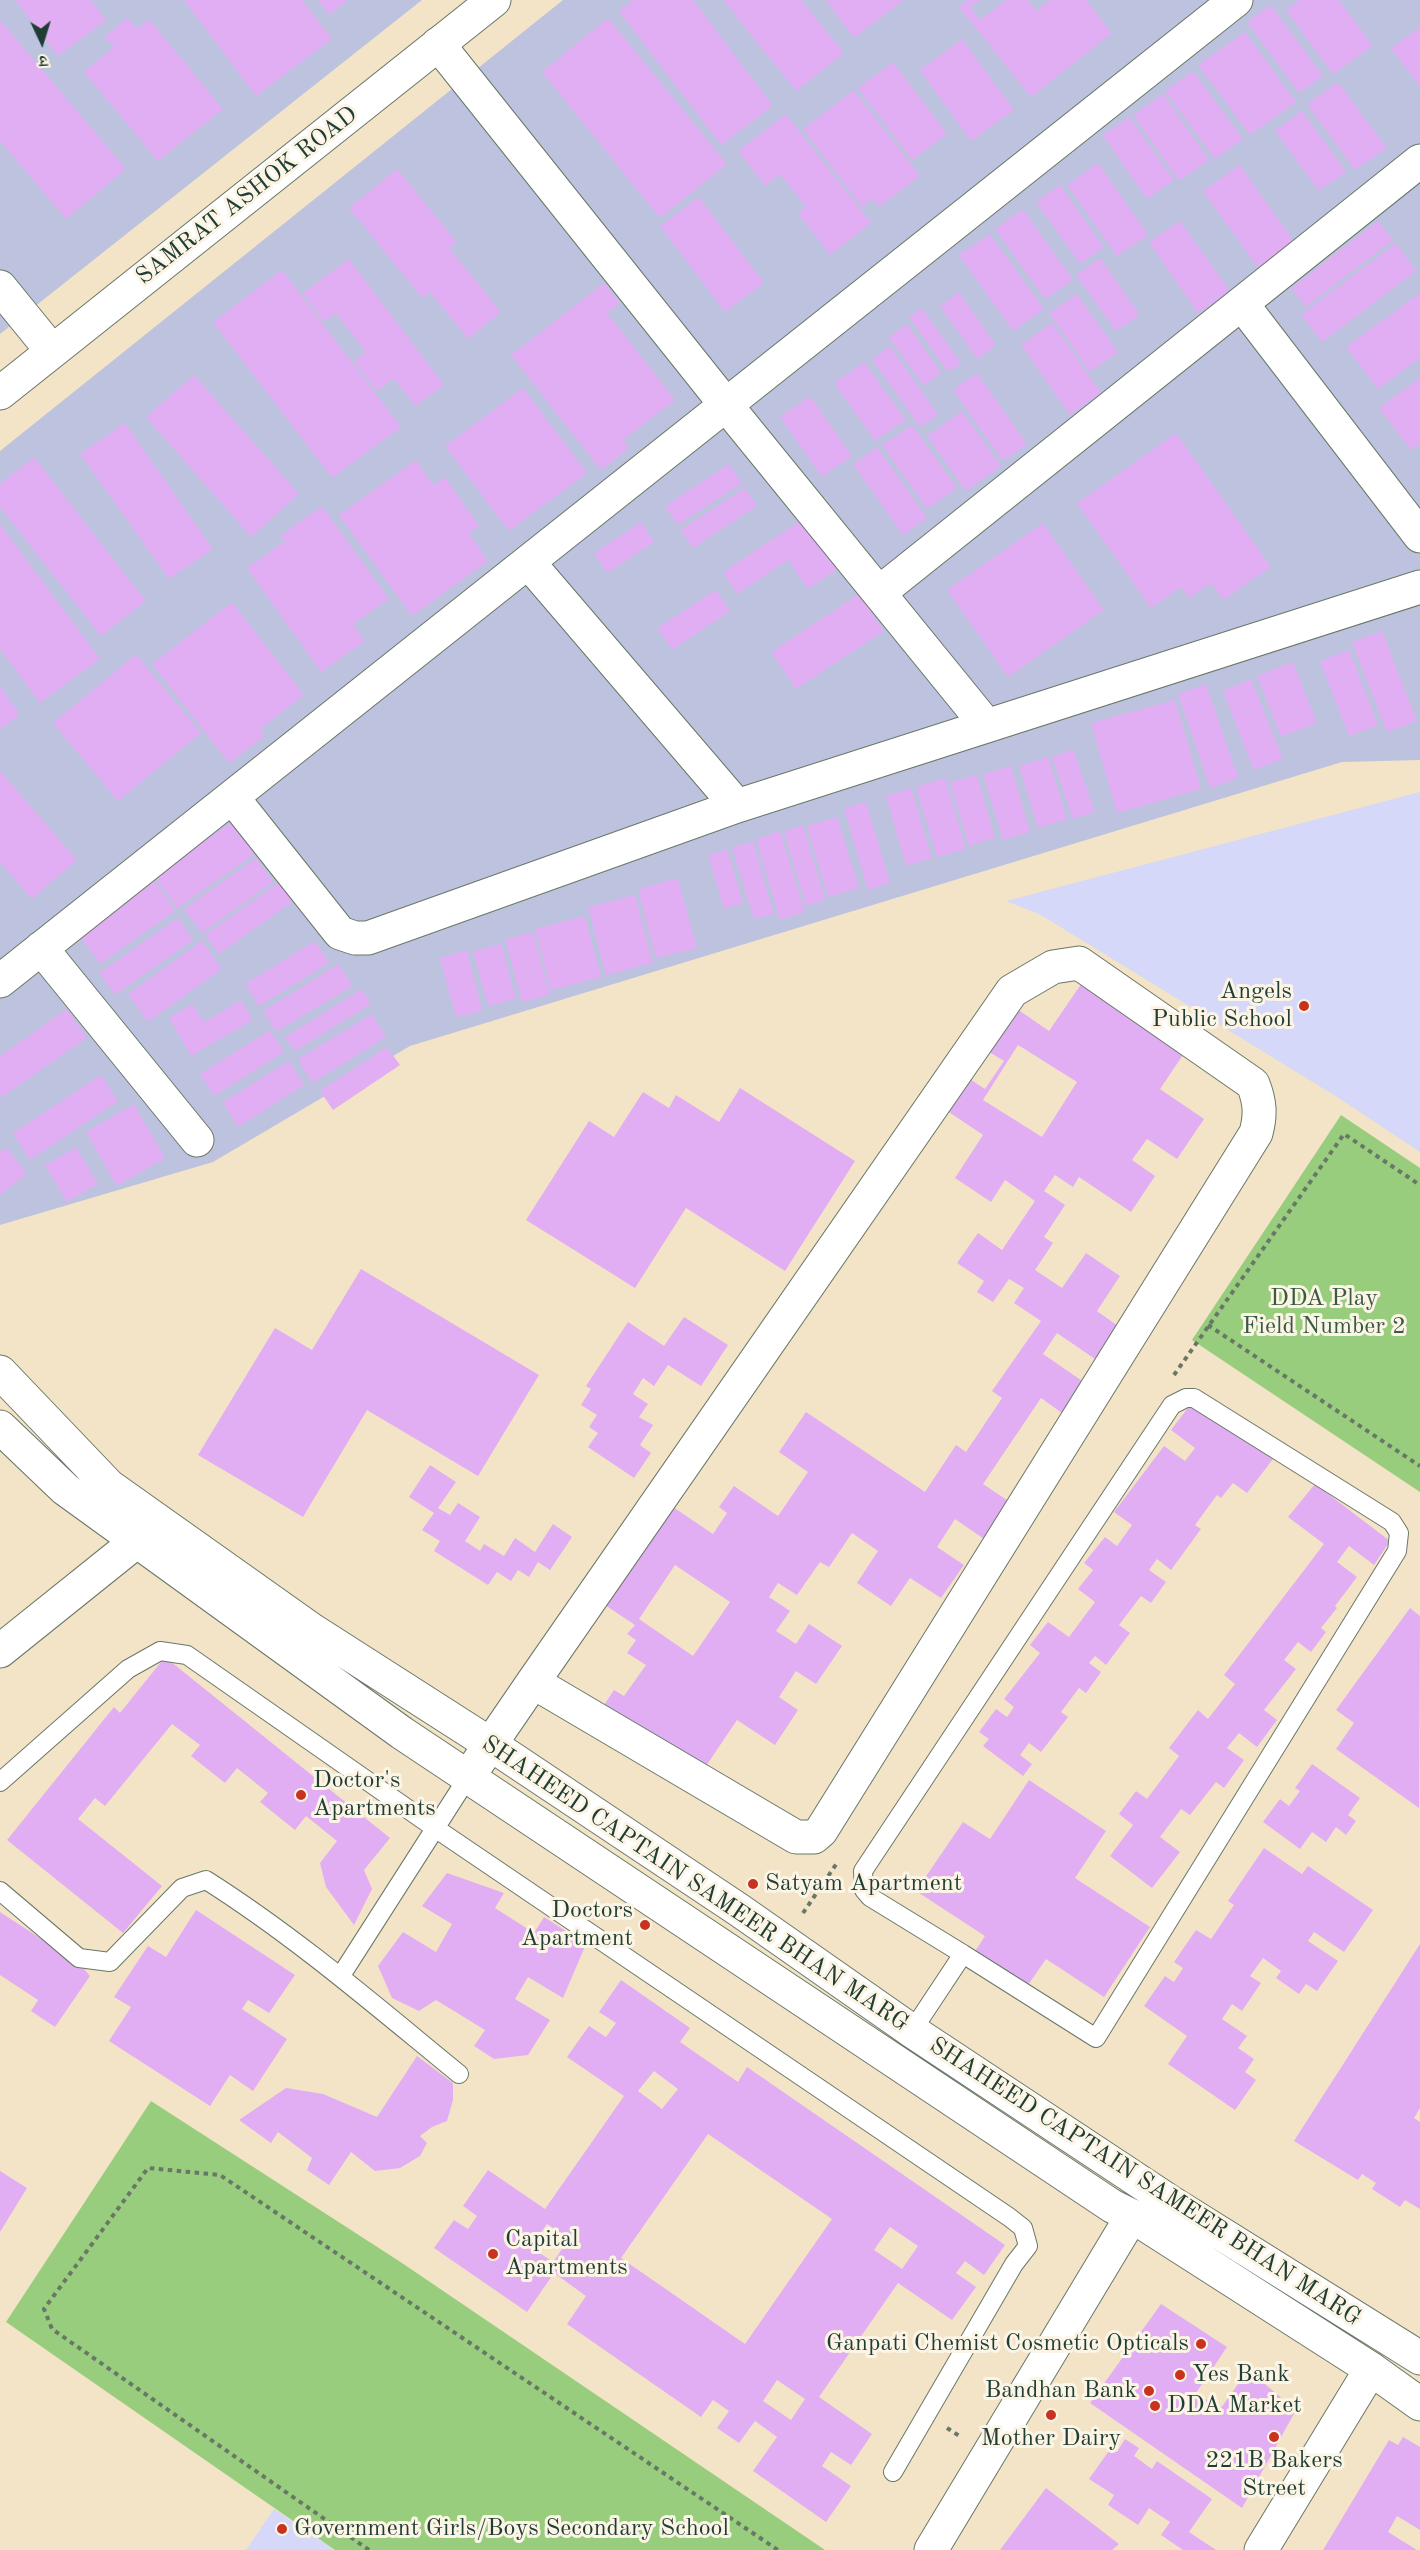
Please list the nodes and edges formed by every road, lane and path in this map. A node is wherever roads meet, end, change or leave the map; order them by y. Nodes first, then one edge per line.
1 (494, 0) edge
2 (1236, 0) edge
3 (438, 44) junction
4 (1420, 161) edge
5 (0, 286) edge
6 (1242, 304) junction
7 (52, 351) junction
8 (0, 393) edge
9 (726, 405) junction
10 (1420, 536) edge
11 (528, 562) junction
12 (1420, 587) edge
13 (880, 592) junction
14 (987, 726) junction
15 (232, 797) junction
16 (737, 806) junction
17 (41, 948) junction
18 (0, 981) edge
19 (197, 1140) dead end
20 (1420, 1185) edge
21 (0, 1372) edge
22 (0, 1426) edge
23 (1420, 1466) edge
24 (147, 1531) junction
25 (0, 1651) edge
26 (533, 1682) junction
27 (490, 1744) junction
28 (468, 1777) junction
29 (0, 1782) edge
30 (435, 1828) junction
31 (0, 1891) edge
32 (963, 1954) junction
33 (340, 1977) junction
34 (912, 2031) junction
35 (893, 2060) junction
36 (459, 2074) dead end
37 (1132, 2216) junction
38 (1420, 2358) edge
39 (1371, 2369) junction
40 (1420, 2404) edge
41 (926, 2415) junction
42 (989, 2454) junction
43 (893, 2472) dead end
44 (369, 2550) edge
45 (778, 2550) edge
46 (931, 2550) edge
47 (1261, 2550) edge

1 - 3 street, SAMRAT ASHOK ROAD
2 - 9 street
3 - 7 street, SAMRAT ASHOK ROAD
3 - 9 street
4 - 6 street
5 - 7 street
6 - 10 street
6 - 13 street
7 - 8 street, SAMRAT ASHOK ROAD
9 - 11 street
9 - 13 street
11 - 15 street
11 - 16 street
12 - 14 street
13 - 14 street
14 - 16 street
15 - 16 street
15 - 17 street
17 - 18 street
17 - 19 street
20 - 23 path
21 - 24 street, SHAHEED CAPTAIN SAMEER BHAN MARG
22 - 24 street, SHAHEED CAPTAIN SAMEER BHAN MARG
24 - 25 street
24 - 27 street, SHAHEED CAPTAIN SAMEER BHAN MARG
24 - 28 street, SHAHEED CAPTAIN SAMEER BHAN MARG
26 - 26 street
26 - 27 street
27 - 28 street
27 - 34 street, SHAHEED CAPTAIN SAMEER BHAN MARG
28 - 30 lane
28 - 35 street, SHAHEED CAPTAIN SAMEER BHAN MARG
29 - 30 lane
30 - 33 lane
30 - 41 lane
31 - 33 lane
32 - 32 lane
32 - 34 lane
33 - 36 lane
34 - 35 street
34 - 38 street, SHAHEED CAPTAIN SAMEER BHAN MARG
35 - 37 street, SHAHEED CAPTAIN SAMEER BHAN MARG
37 - 39 street, SHAHEED CAPTAIN SAMEER BHAN MARG
37 - 42 street
39 - 40 street, SHAHEED CAPTAIN SAMEER BHAN MARG
39 - 47 street
41 - 42 path
41 - 43 lane
42 - 46 street
44 - 45 path

